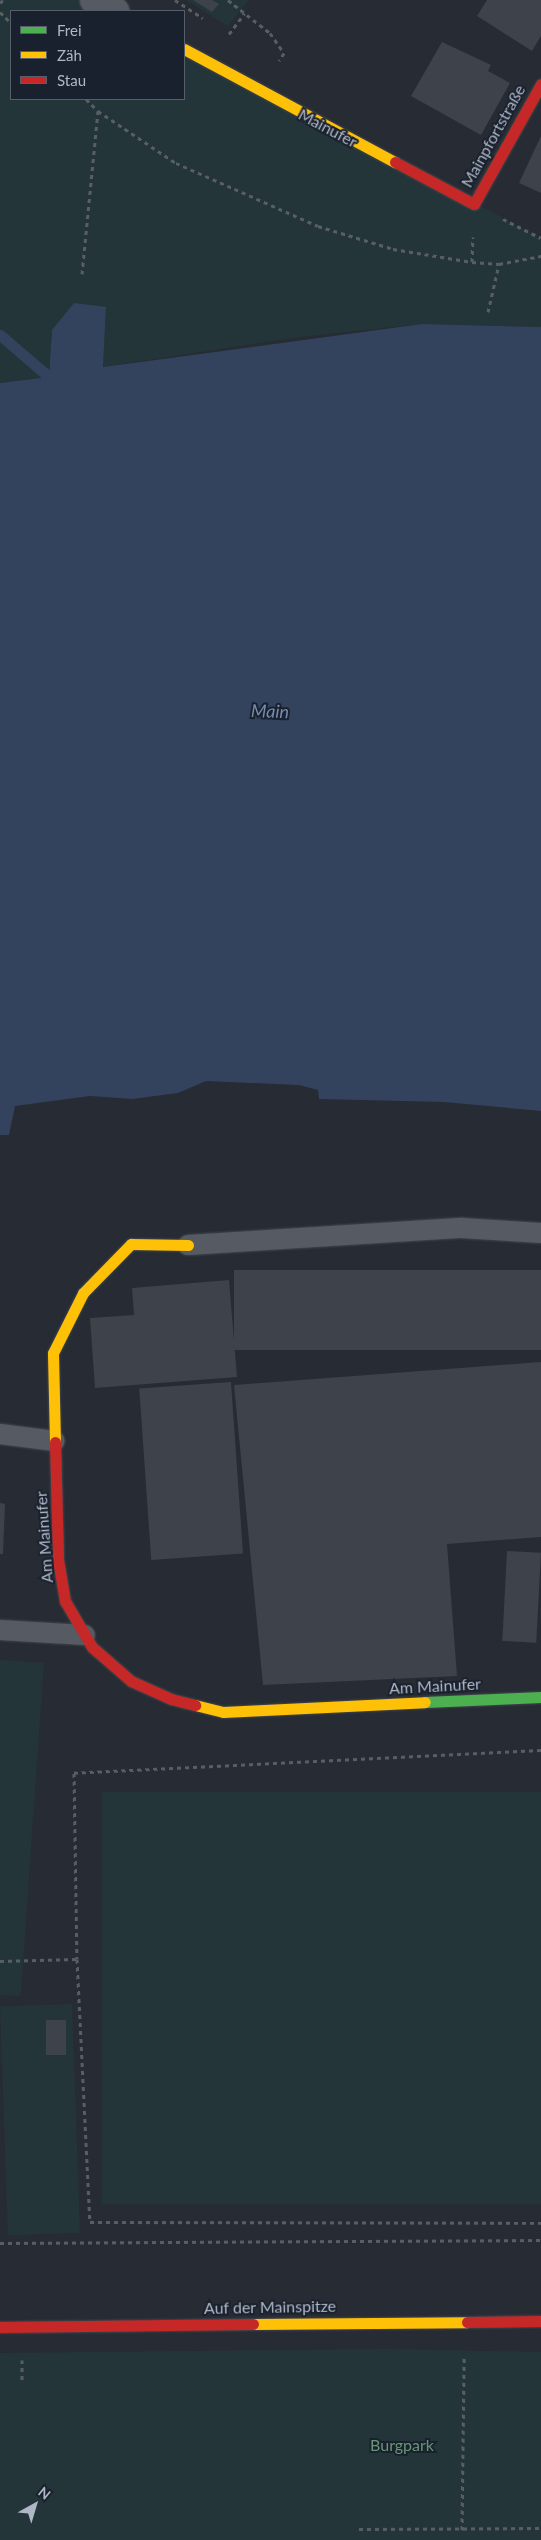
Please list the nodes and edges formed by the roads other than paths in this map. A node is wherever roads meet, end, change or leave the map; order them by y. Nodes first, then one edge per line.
1 (94, 0) edge
2 (113, 10) edge
3 (185, 50) edge
4 (538, 98) edge
5 (474, 204) joint
6 (541, 1233) edge
7 (188, 1245) joint
8 (0, 1434) edge
9 (55, 1441) junction
10 (0, 1630) edge
11 (85, 1635) junction
12 (541, 1697) edge
13 (541, 2321) edge
14 (0, 2327) edge

1 - 2 street
3 - 5 street, Mainufer
4 - 5 street, Mainpfortstraße
6 - 7 lane
7 - 9 street, Am Mainufer
8 - 9 lane
9 - 11 street, Am Mainufer
10 - 11 lane
11 - 12 street, Am Mainufer
13 - 14 street, Auf der Mainspitze

